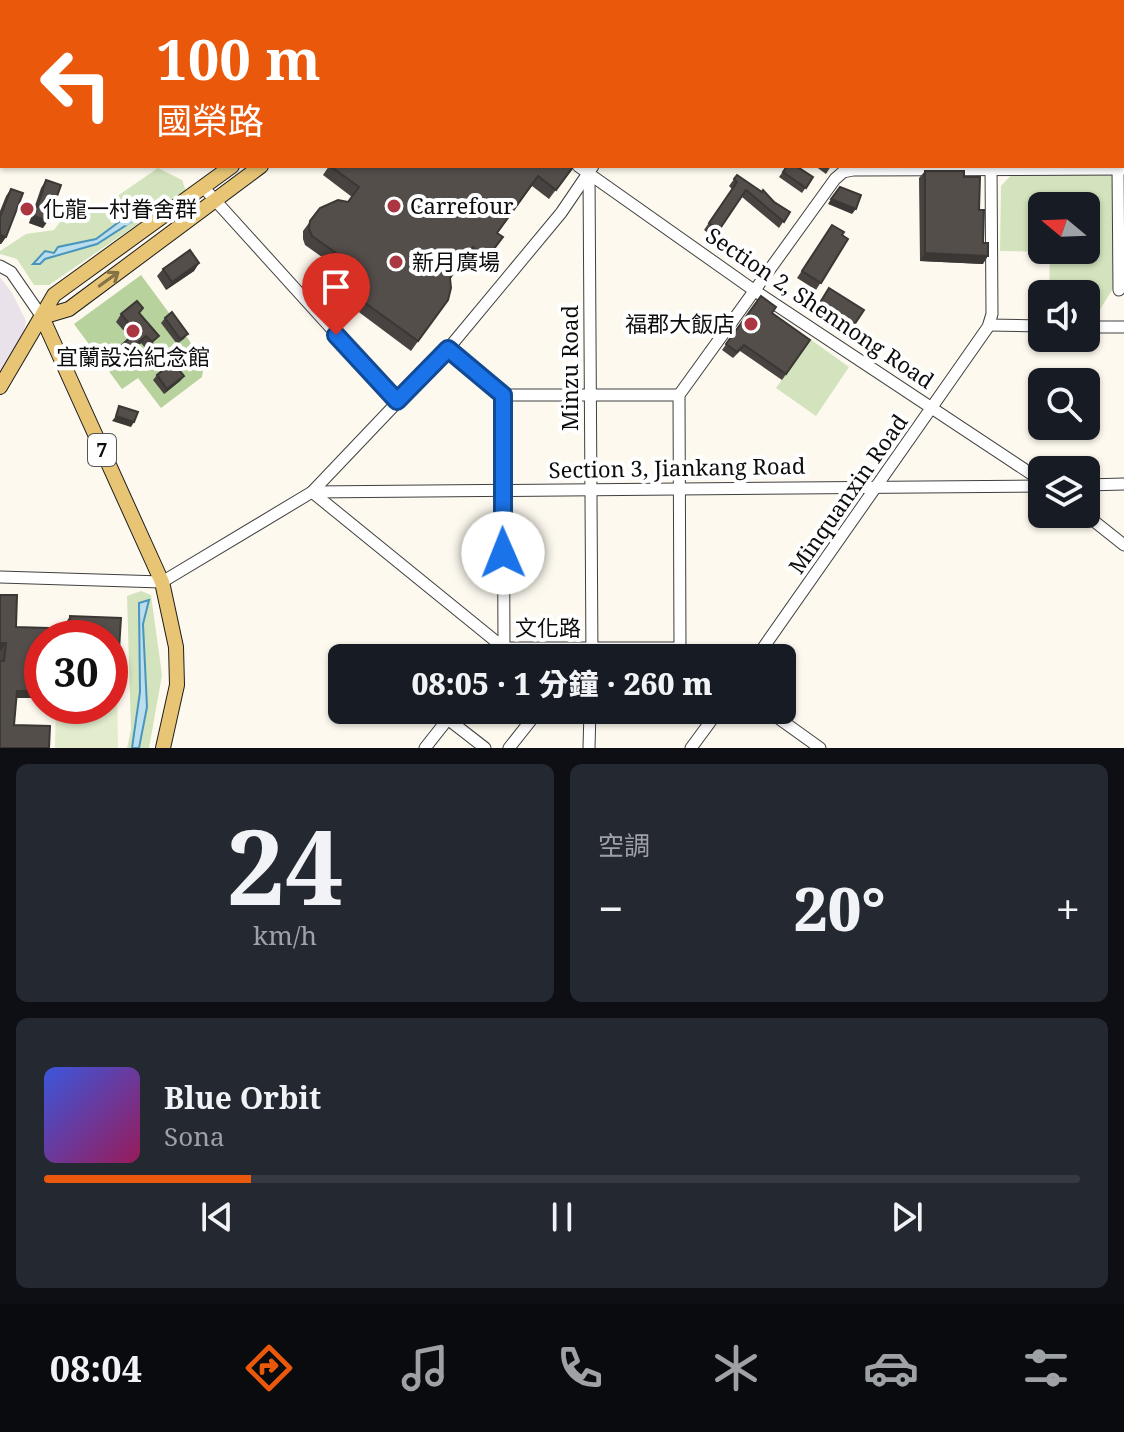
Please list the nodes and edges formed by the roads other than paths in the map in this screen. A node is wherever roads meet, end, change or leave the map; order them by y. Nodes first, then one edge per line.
1 (229, 168) edge
2 (258, 168) edge
3 (991, 168) edge
4 (1121, 168) edge
5 (591, 170) edge
6 (204, 188) junction
7 (216, 201) junction
8 (0, 266) edge
9 (1119, 290) dead end
10 (755, 291) junction
11 (42, 317) junction
12 (989, 325) junction
13 (1028, 326) edge
14 (1100, 327) edge
15 (1124, 327) edge
16 (448, 349) junction
17 (0, 387) edge
18 (503, 395) junction
19 (679, 395) junction
20 (590, 396) junction
21 (397, 401) junction
22 (933, 409) junction
23 (1028, 474) edge
24 (1028, 484) edge
25 (1124, 484) edge
26 (1100, 485) edge
27 (877, 486) junction
28 (591, 489) junction
29 (679, 489) junction
30 (503, 490) junction
31 (312, 492) junction
32 (1100, 526) edge
33 (1124, 545) edge
34 (0, 577) edge
35 (162, 582) junction
36 (499, 644) edge
37 (504, 644) edge
38 (592, 644) edge
39 (680, 644) edge
40 (766, 644) edge
41 (444, 724) edge
42 (460, 724) edge
43 (528, 724) edge
44 (590, 724) edge
45 (709, 724) edge
46 (787, 724) edge
47 (163, 748) edge
48 (425, 748) edge
49 (485, 748) edge
50 (509, 748) edge
51 (589, 748) edge
52 (691, 748) edge
53 (820, 748) edge

1 - 6 main road
2 - 7 main road
3 - 4 street
3 - 10 street
3 - 12 street, Minquanxin Road
4 - 9 street
5 - 10 street, Section 2, Shennong Road
5 - 16 street
5 - 20 street, Minzu Road
6 - 7 street
6 - 11 main road
11 -> 7 main road
7 - 21 street
8 - 11 street
10 - 19 street
10 - 22 street, Section 2, Shennong Road
11 - 17 main road
11 - 35 main road, 7
12 - 13 street
12 - 22 street, Minquanxin Road
14 - 15 street
16 - 18 street
16 - 21 street
18 - 20 street
18 - 30 street
19 - 20 street
19 - 29 street
20 - 28 street, Minzu Road
21 - 31 street
22 - 23 street, Section 2, Shennong Road
22 - 27 street, Minquanxin Road
24 - 27 street, Section 3, Jiankang Road
25 - 26 street
27 - 29 street, Section 3, Jiankang Road
27 - 40 street, Minquanxin Road
28 - 29 street, Section 3, Jiankang Road
28 - 30 street, Section 3, Jiankang Road
28 - 38 street, Minzu Road
29 - 39 street
30 - 31 street, Section 3, Jiankang Road
30 - 37 street
31 - 35 street
31 - 36 street, 文化路
32 - 33 street
34 - 35 street
35 - 47 main road, 7
41 - 48 street
42 - 49 street
43 - 50 street
44 - 51 street
45 - 52 street
46 - 53 street

